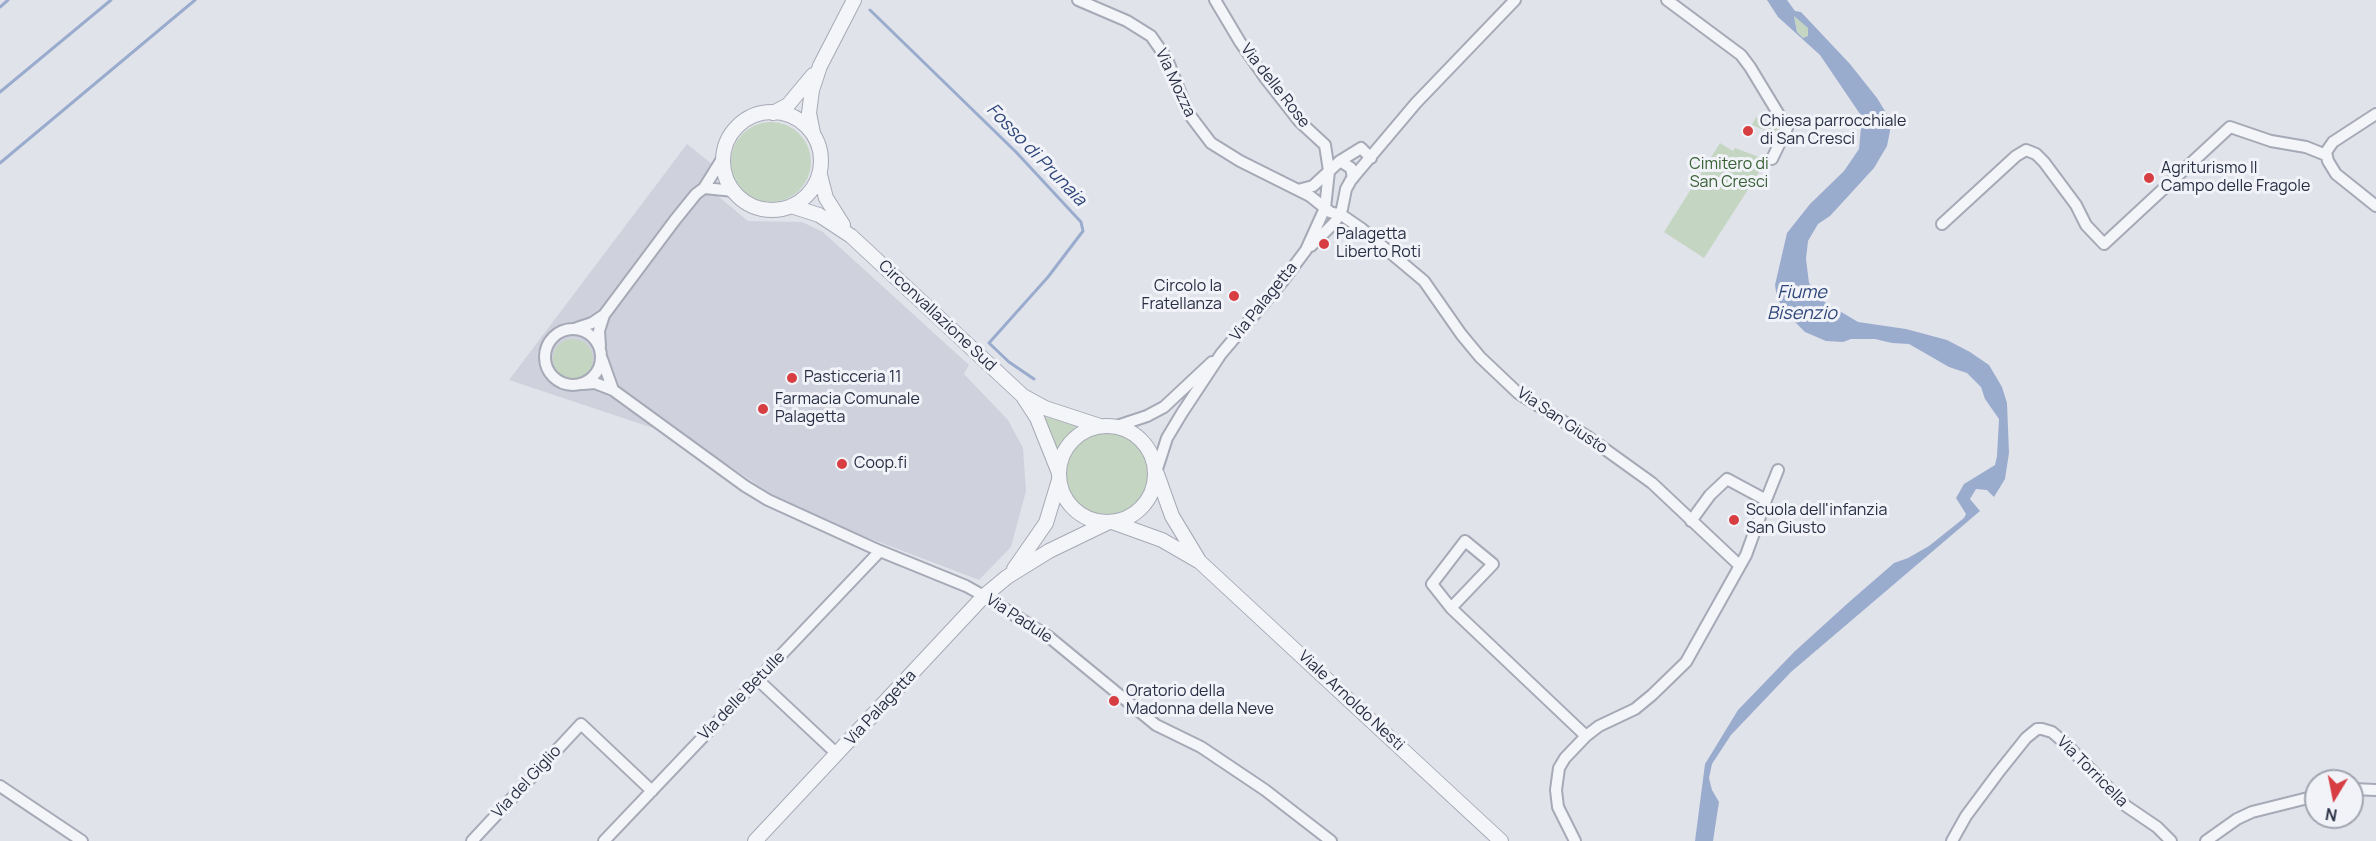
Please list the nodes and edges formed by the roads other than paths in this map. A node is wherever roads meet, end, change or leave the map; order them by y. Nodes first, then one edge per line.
1 (854, 0) edge
2 (1078, 0) edge
3 (1215, 0) edge
4 (1515, 0) edge
5 (1667, 0) edge
6 (820, 66) junction
7 (772, 113) junction
8 (2376, 114) edge
9 (815, 138) junction
10 (2326, 155) junction
11 (724, 156) junction
12 (1371, 158) junction
13 (1772, 159) dead end
14 (1340, 161) junction
15 (820, 168) junction
16 (1329, 171) junction
17 (1353, 178) junction
18 (704, 188) junction
19 (1298, 190) junction
20 (734, 191) junction
21 (791, 206) junction
22 (2376, 206) edge
23 (1325, 208) junction
24 (1339, 214) junction
25 (1942, 224) dead end
26 (851, 236) junction
27 (1306, 250) junction
28 (604, 315) junction
29 (576, 328) junction
30 (601, 354) junction
31 (1221, 354) junction
32 (583, 384) junction
33 (613, 390) junction
34 (1023, 396) junction
35 (1100, 426) junction
36 (1114, 427) junction
37 (1778, 470) dead end
38 (1156, 472) junction
39 (1059, 475) junction
40 (1766, 500) junction
41 (1690, 520) junction
42 (1110, 522) junction
43 (880, 551) junction
44 (1200, 562) junction
45 (1739, 565) junction
46 (1007, 577) junction
47 (984, 596) junction
48 (1451, 608) junction
49 (757, 679) junction
50 (1586, 736) junction
51 (837, 754) junction
52 (0, 786) edge
53 (652, 791) junction
54 (2304, 799) edge
55 (82, 841) edge
56 (472, 841) edge
57 (604, 841) edge
58 (755, 841) edge
59 (1331, 841) edge
60 (1501, 841) edge
61 (1575, 841) edge
62 (1952, 841) edge
63 (2172, 841) edge
64 (2206, 841) edge

1 - 6 street
2 - 19 street, Via Mozza
3 - 16 street, Via delle Rose
4 - 12 street
5 - 13 street
6 - 7 street
6 - 9 street, Circonvallazione Sud
7 - 9 street
7 - 11 street
8 - 10 street
9 - 15 street, Circonvallazione Sud
10 - 22 street
10 - 25 street
11 - 18 street
11 - 20 street
12 - 14 street
12 - 17 street
14 - 16 street
14 - 17 street
15 - 21 street
15 - 26 street, Circonvallazione Sud
16 - 19 street
16 - 23 street
17 - 24 street
18 - 20 street
18 - 28 street
19 - 23 street, Via Mozza
20 - 21 street, Circonvallazione Sud
21 - 26 street, Circonvallazione Sud
23 - 24 street, Via San Giusto
23 - 27 street, Via Palagetta
24 - 27 street, Via Palagetta
24 - 41 street, Via San Giusto
26 - 34 street, Circonvallazione Sud
27 - 31 street, Via Palagetta
28 - 29 street
28 - 30 street
29 - 30 street
29 - 32 street
30 - 32 street
30 - 33 street
31 - 36 street, Via Palagetta
31 - 38 street, Via Palagetta
32 - 33 street
33 - 43 street, Via Padule
34 - 35 street, Circonvallazione Sud
34 - 39 street, Circonvallazione Sud
35 - 36 street, Via Palagetta
35 - 39 street, Via Palagetta
36 - 38 street, Via Palagetta
37 - 40 street
38 - 42 street, Via Palagetta
38 - 44 street, Viale Arnoldo Nesti
39 - 42 street
39 - 46 street, Via Palagetta
40 - 41 street
40 - 45 street
41 - 45 street, Via San Giusto
42 - 44 street, Viale Arnoldo Nesti
42 - 46 street, Via Palagetta
43 - 47 street, Via Padule
43 - 49 street, Via delle Betulle
44 - 60 street, Viale Arnoldo Nesti
45 - 50 street
46 - 47 street, Via Palagetta
47 - 51 street, Via Palagetta
47 - 59 street, Via Padule
48 - 48 street
48 - 50 street
49 - 51 street
49 - 53 street, Via delle Betulle
50 - 61 street
51 - 58 street, Via Palagetta
52 - 55 street
53 - 56 street, Via del Giglio
53 - 57 street, Via delle Betulle
54 - 64 street
62 - 63 street, Via Torricella

